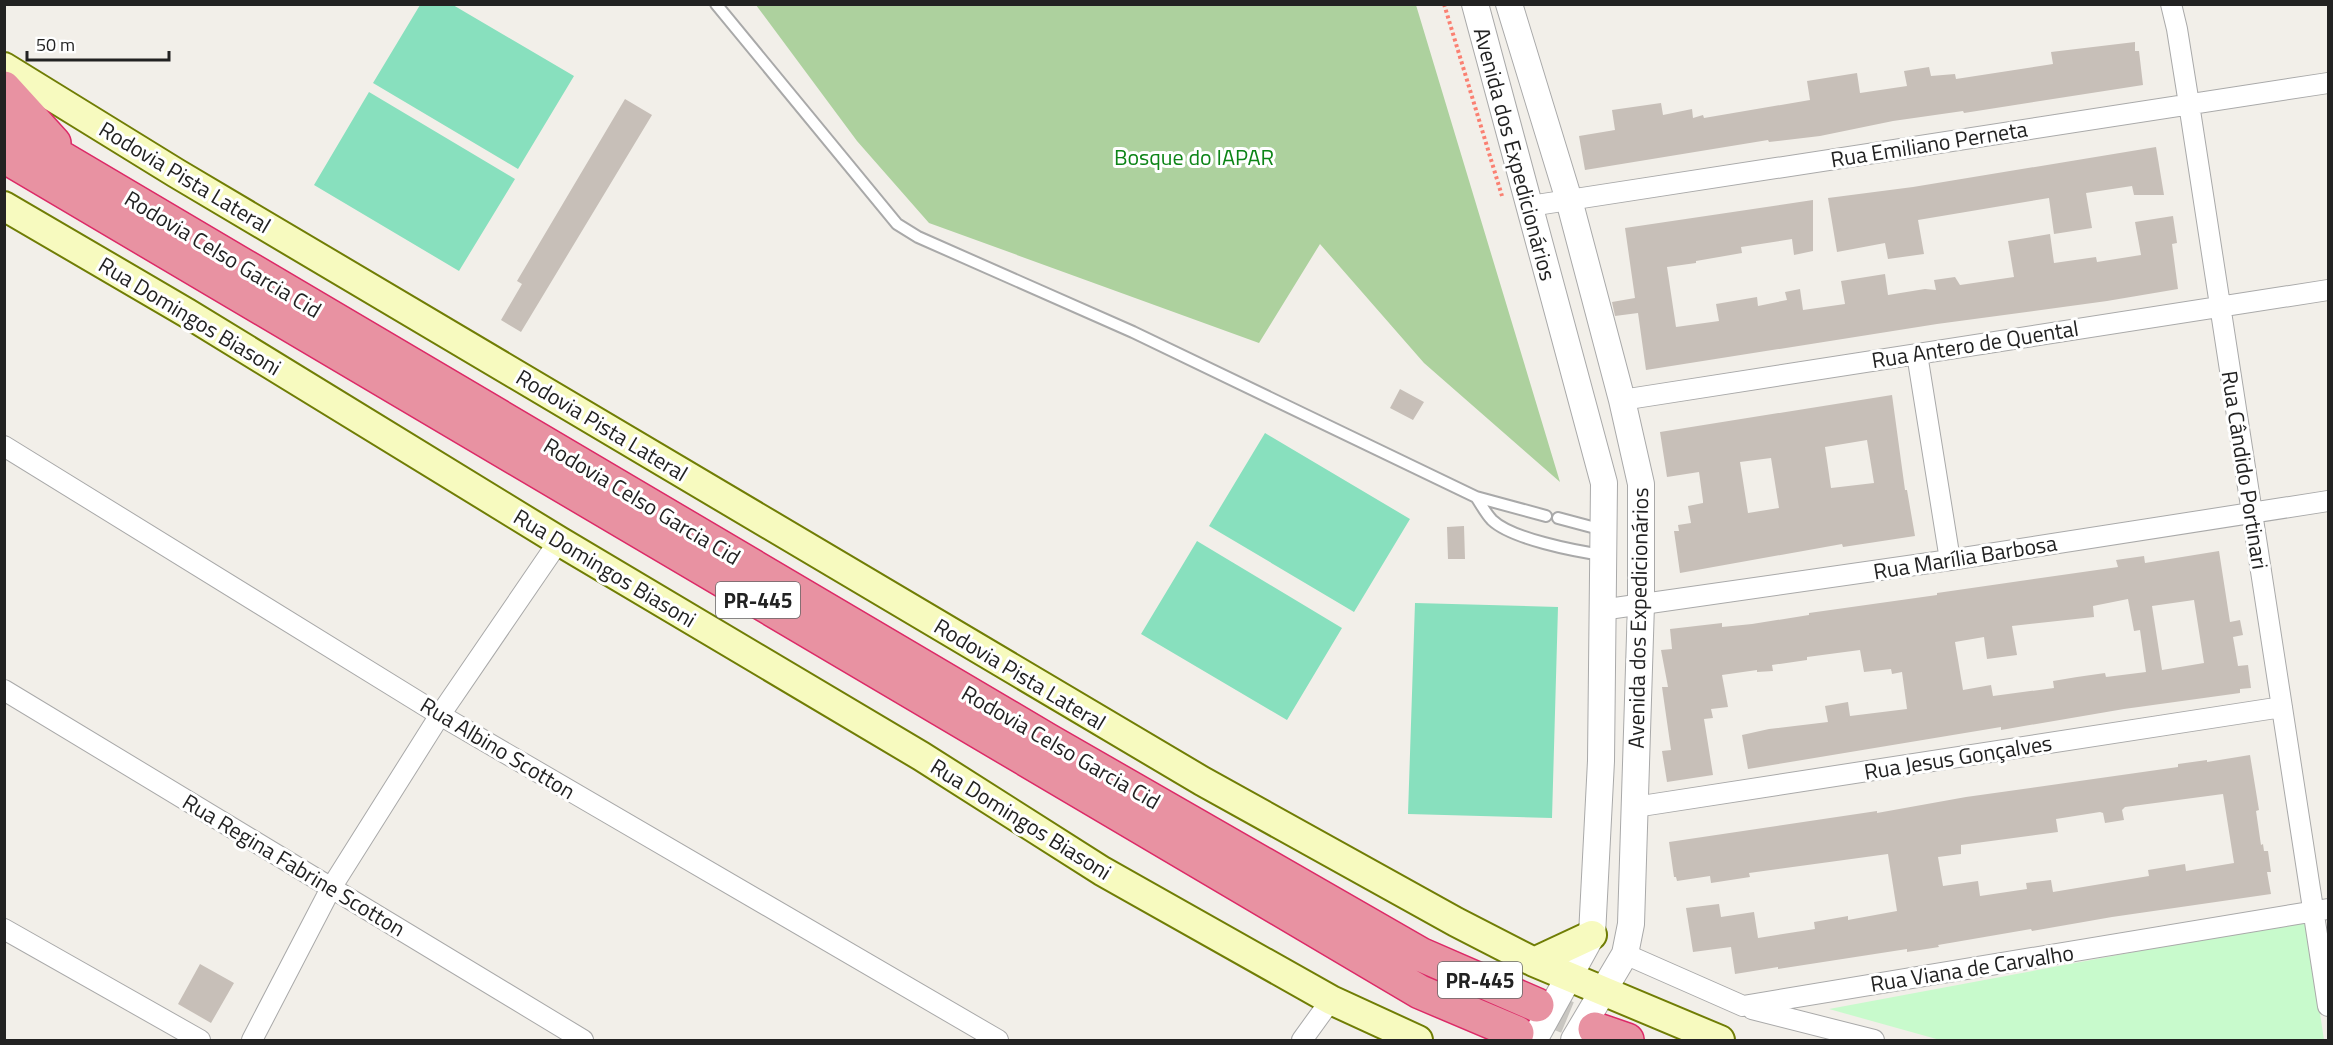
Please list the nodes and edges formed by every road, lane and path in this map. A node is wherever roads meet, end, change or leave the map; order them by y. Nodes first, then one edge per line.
1 (717, 4) edge
2 (1475, 4) edge
3 (1509, 4) edge
4 (2171, 4) edge
5 (4, 67) edge
6 (2328, 83) edge
7 (4, 88) edge
8 (2189, 104) junction
9 (4, 124) edge
10 (4, 156) edge
11 (75, 166) junction
12 (1569, 200) junction
13 (4, 206) edge
14 (1530, 206) junction
15 (2328, 290) edge
16 (2220, 306) junction
17 (1917, 354) junction
18 (1622, 400) junction
19 (4, 446) edge
20 (1476, 497) junction
21 (2328, 501) edge
22 (2252, 513) junction
23 (1546, 516) dead end
24 (1558, 519) dead end
25 (559, 541) junction
26 (1603, 543) junction
27 (1950, 560) junction
28 (1641, 604) junction
29 (1602, 610) junction
30 (4, 690) edge
31 (2282, 707) junction
32 (440, 715) junction
33 (1635, 807) junction
34 (332, 888) junction
35 (2321, 910) edge
36 (4, 929) edge
37 (1592, 935) junction
38 (1625, 954) junction
39 (1534, 962) junction
40 (1569, 976) junction
41 (1603, 991) junction
42 (1331, 1000) junction
43 (1537, 1005) tunnel mouth
44 (1743, 1006) junction
45 (2328, 1006) edge
46 (1585, 1035) edge
47 (1525, 1037) edge
48 (200, 1041) edge
49 (252, 1041) edge
50 (583, 1041) edge
51 (998, 1041) edge
52 (1302, 1041) edge
53 (1418, 1041) edge
54 (1627, 1041) edge
55 (1720, 1041) edge
56 (1874, 1041) edge

1 - 20 lane
2 - 14 street, Avenida dos Expedicionários
3 - 12 street, Avenida dos Expedicionários
4 - 8 street, Rua Cândido Portinari
5 - 39 main road, Rodovia Pista Lateral / PR-445
6 - 8 street, Rua Emiliano Perneta
7 - 11 highway
8 - 12 street, Rua Emiliano Perneta
8 - 16 street, Rua Cândido Portinari
9 - 11 highway, Rodovia Celso Garcia Cid / PR-445
10 - 47 highway, Rodovia Celso Garcia Cid / PR-445
11 - 43 highway, Rodovia Celso Garcia Cid / PR-445
12 - 14 street, Rua Emiliano Perneta
12 - 18 street, Avenida dos Expedicionários
13 - 25 main road, Rua Domingos Biasoni
14 - 26 street, Avenida dos Expedicionários
15 - 16 street, Rua Antero de Quental
16 - 17 street, Rua Antero de Quental
16 - 22 street, Rua Cândido Portinari
17 - 18 street, Rua Antero de Quental
17 - 27 street
18 - 28 street, Avenida dos Expedicionários
19 - 32 street, Rua Albino Scotton
20 - 23 lane
20 - 26 lane
21 - 22 street, Rua Marília Barbosa
22 - 27 street, Rua Marília Barbosa
22 - 31 street, Rua Cândido Portinari
24 - 26 lane
25 - 32 street
25 - 42 main road, Rua Domingos Biasoni
26 - 29 street, Avenida dos Expedicionários
27 - 28 street, Rua Marília Barbosa
28 - 29 street, Rua Marília Barbosa
28 - 33 street, Avenida dos Expedicionários
29 - 37 street, Avenida dos Expedicionários
30 - 34 street, Rua Regina Fabrine Scotton
31 - 33 street, Rua Jesus Gonçalves
31 - 35 street, Rua Cândido Portinari
32 - 34 street
32 - 51 street, Rua Albino Scotton
33 - 38 street, Avenida dos Expedicionários
34 - 49 street
34 - 50 street, Rua Regina Fabrine Scotton
35 - 44 street, Rua Viana de Carvalho
35 - 45 street, Rua Cândido Portinari
36 - 48 street
37 - 39 main road
37 - 40 street, Avenida dos Expedicionários
38 - 41 street, Avenida dos Expedicionários
38 - 44 street
39 - 40 main road, PR-445
40 - 41 main road, PR-445
40 - 47 street, Avenida dos Expedicionários
41 - 46 street, Avenida dos Expedicionários
41 - 55 main road, PR-445
42 - 52 street
42 - 53 main road
44 - 56 street
46 - 54 highway

